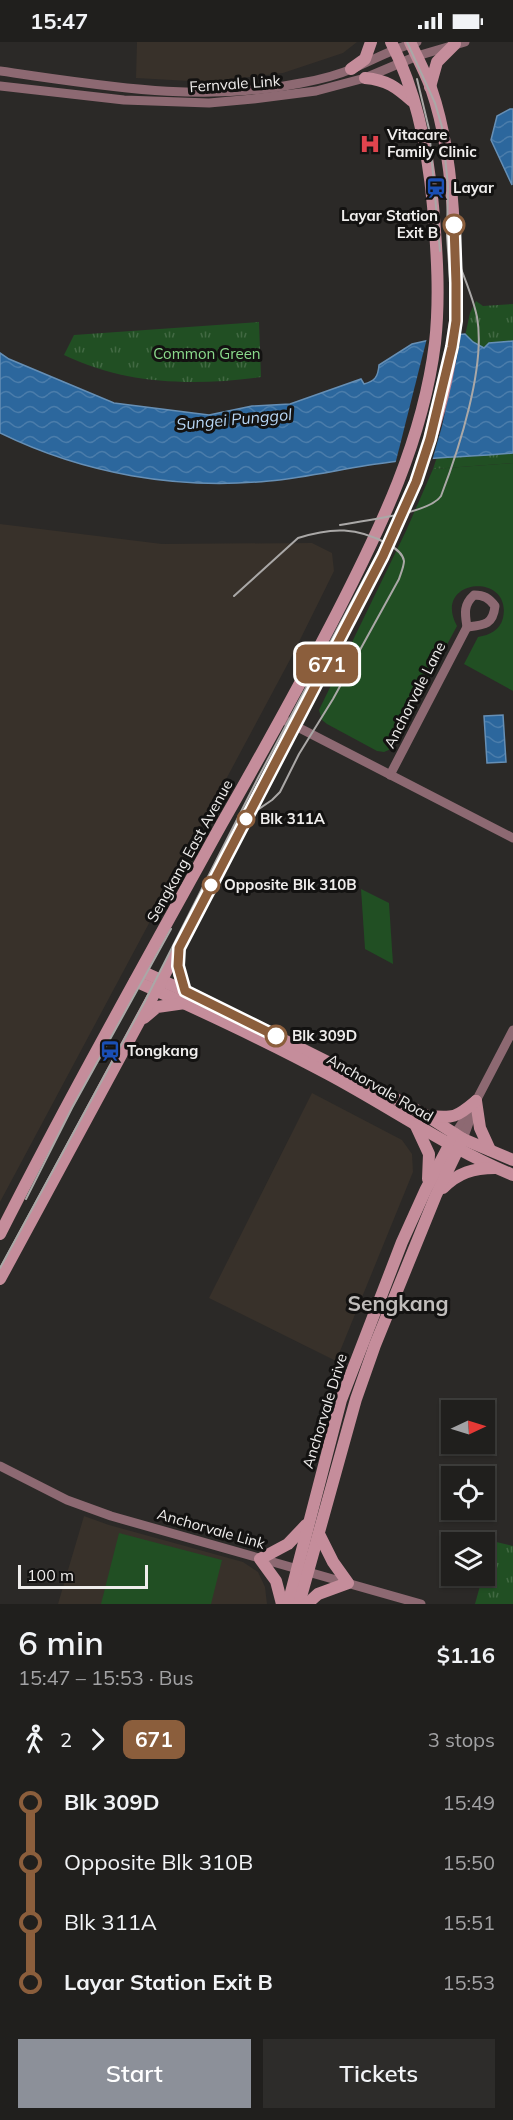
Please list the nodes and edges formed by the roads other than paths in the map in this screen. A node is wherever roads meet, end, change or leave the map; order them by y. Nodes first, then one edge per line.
1 (371, 42) edge
2 (413, 43) edge
3 (460, 43) edge
4 (393, 46) edge
5 (417, 56) junction
6 (400, 63) junction
7 (351, 69) junction
8 (0, 71) edge
9 (365, 78) junction
10 (0, 86) edge
11 (430, 87) junction
12 (413, 102) junction
13 (467, 627) dead end
14 (282, 719) junction
15 (295, 726) junction
16 (390, 775) junction
17 (513, 838) edge
18 (179, 948) junction
19 (138, 976) junction
20 (159, 985) junction
21 (186, 997) junction
22 (139, 1023) junction
23 (513, 1030) edge
24 (476, 1101) junction
25 (427, 1116) junction
26 (416, 1126) junction
27 (457, 1142) junction
28 (490, 1150) junction
29 (513, 1160) edge
30 (499, 1169) junction
31 (513, 1174) edge
32 (431, 1192) junction
33 (0, 1234) edge
34 (0, 1279) edge
35 (0, 1466) edge
36 (309, 1522) junction
37 (319, 1534) junction
38 (260, 1559) junction
39 (302, 1571) junction
40 (348, 1583) junction
41 (282, 1604) edge
42 (288, 1604) edge
43 (299, 1604) edge
44 (307, 1604) edge
45 (421, 1604) edge

1 - 7 main road
2 - 4 street, Fernvale Link
2 - 5 main road
3 - 5 street, Fernvale Link
3 - 11 main road
4 - 6 main road, Sengkang East Avenue
4 - 7 street, Fernvale Link
5 - 6 street, Fernvale Link
5 - 11 main road
6 - 9 street, Fernvale Link
6 - 12 main road, Sengkang East Avenue
7 - 8 street, Fernvale Link
9 - 10 street, Fernvale Link
9 - 12 main road
11 - 15 main road
12 - 14 main road, Sengkang East Avenue
13 - 16 street, Anchorvale Lane
14 - 15 street
14 - 19 main road, Sengkang East Avenue
15 - 16 street
15 - 18 main road
16 - 17 street
18 - 20 main road
18 - 21 main road
19 - 20 main road, Anchorvale Road
19 - 33 main road, Sengkang East Avenue
20 - 21 main road, Anchorvale Road
20 - 22 main road
21 - 22 main road
21 - 25 main road, Anchorvale Road
21 - 26 main road, Anchorvale Road
22 - 34 main road
23 - 24 street
24 - 25 main road
24 - 27 street
24 - 28 main road
25 - 27 main road, Anchorvale Road
26 - 27 main road, Anchorvale Road
26 - 32 main road
27 - 28 main road, Anchorvale Road
27 - 30 main road, Anchorvale Road
27 - 32 main road, Anchorvale Drive
28 - 29 main road, Anchorvale Road
30 - 31 main road, Anchorvale Road
30 - 32 main road
32 - 36 main road, Anchorvale Drive
32 - 37 main road, Anchorvale Drive
35 - 38 street, Anchorvale Link
36 - 38 main road
36 - 39 main road, Anchorvale Drive
37 - 39 main road, Anchorvale Drive
37 - 40 main road
38 - 39 street, Anchorvale Link
38 - 41 main road
39 - 40 street, Anchorvale Link
39 - 42 main road, Anchorvale Drive
39 - 43 main road, Anchorvale Drive
40 - 44 main road
40 - 45 street, Anchorvale Link

